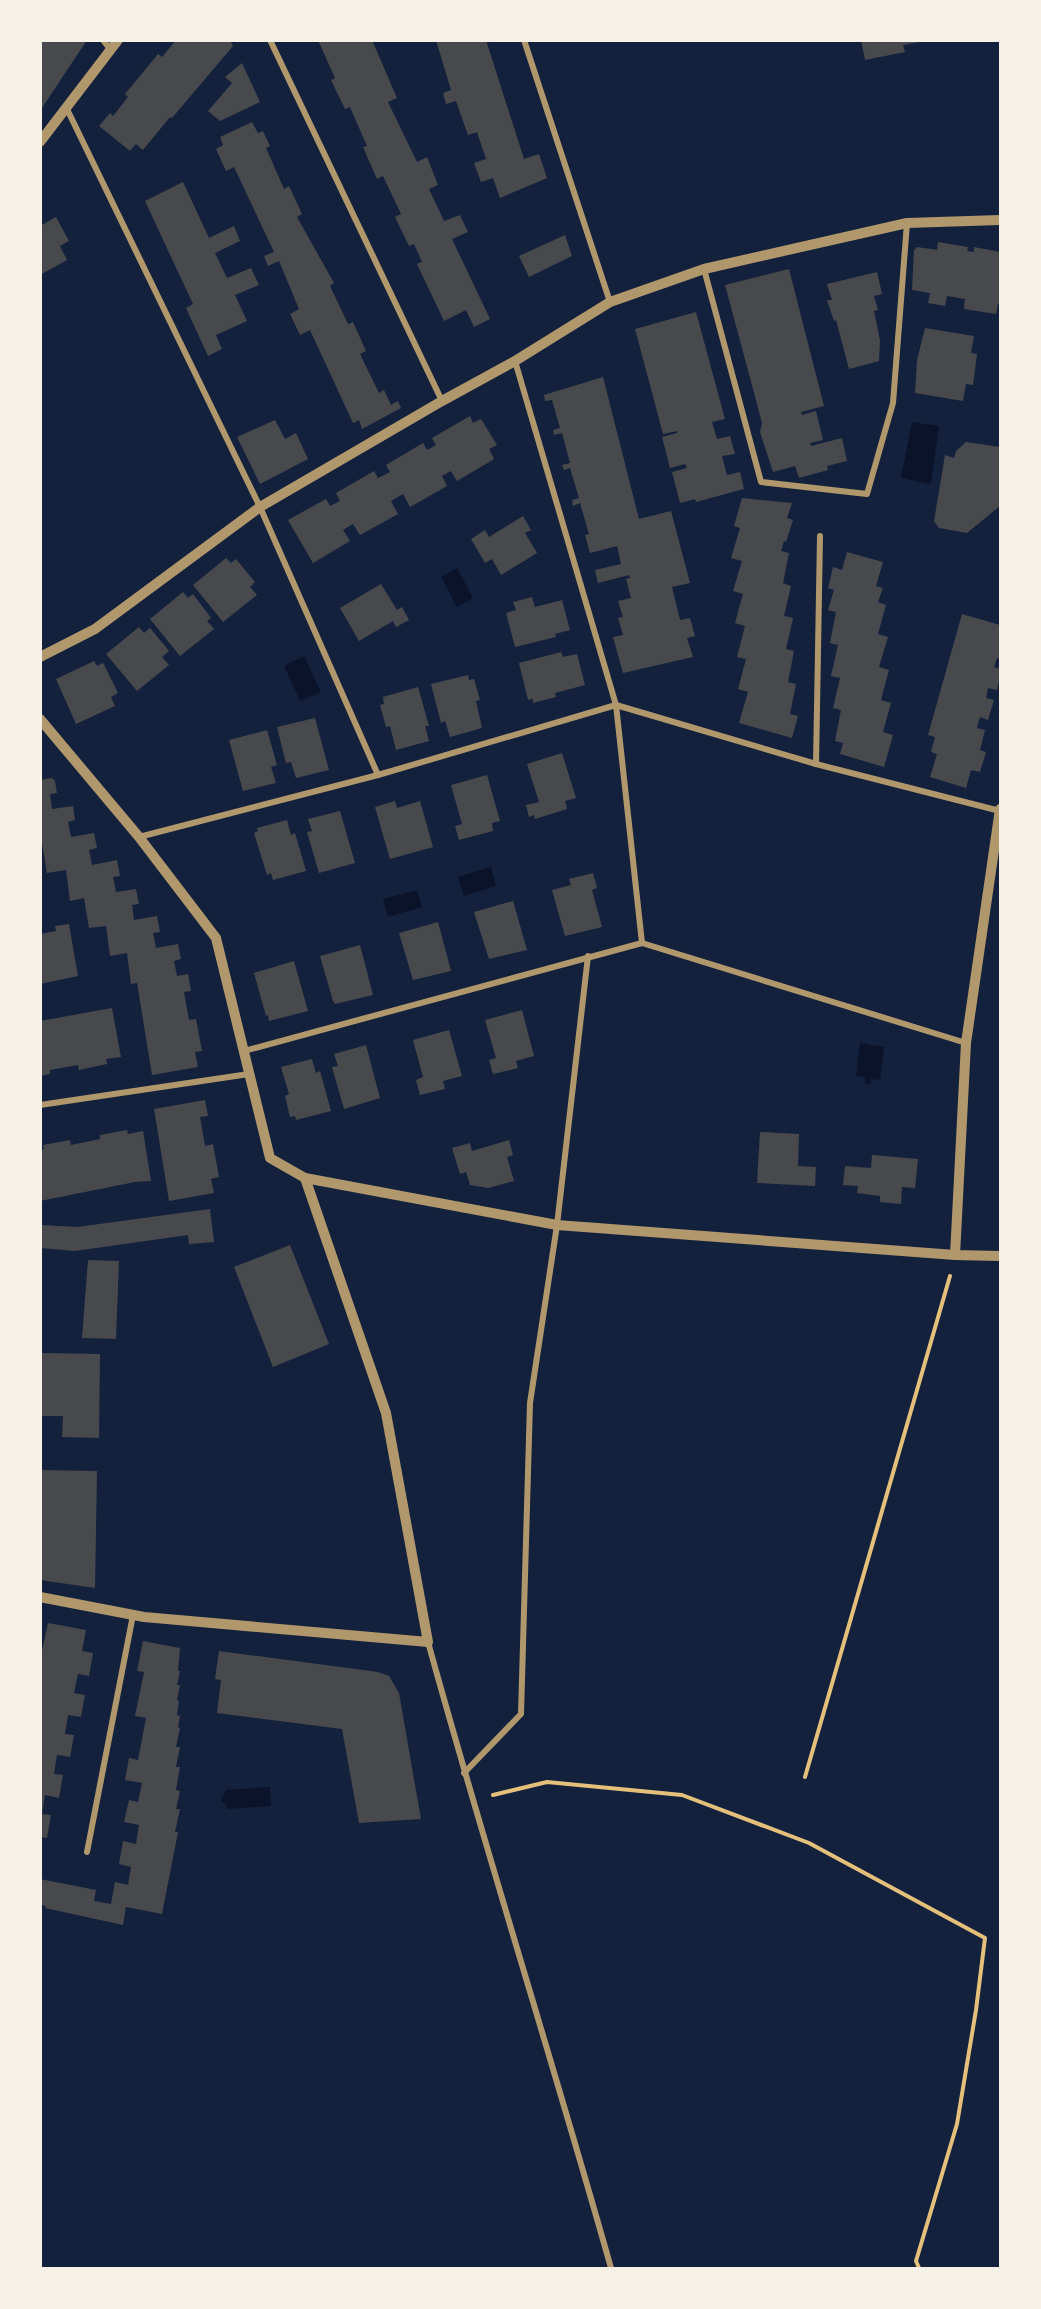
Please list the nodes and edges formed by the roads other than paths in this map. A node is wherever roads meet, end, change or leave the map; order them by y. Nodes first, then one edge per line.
1 (118, 40) edge
2 (270, 40) edge
3 (524, 40) edge
4 (106, 45) edge
5 (67, 109) junction
6 (40, 142) edge
7 (1000, 220) edge
8 (907, 223) junction
9 (704, 268) junction
10 (610, 302) junction
11 (515, 361) junction
12 (442, 401) junction
13 (260, 507) junction
14 (820, 536) dead end
15 (40, 657) edge
16 (616, 705) junction
17 (40, 719) edge
18 (816, 764) junction
19 (378, 775) junction
20 (1000, 810) edge
21 (139, 837) junction
22 (642, 943) junction
23 (588, 956) junction
24 (966, 1043) junction
25 (244, 1051) junction
26 (249, 1074) junction
27 (40, 1105) edge
28 (305, 1178) junction
29 (557, 1225) junction
30 (956, 1255) junction
31 (1000, 1256) edge
32 (40, 1597) edge
33 (133, 1615) junction
34 (428, 1642) junction
35 (464, 1773) junction
36 (87, 1852) dead end
37 (611, 2268) edge

1 - 4 street
2 - 12 street
3 - 10 street
4 - 5 street
5 - 6 street
5 - 13 street
7 - 8 street
8 - 9 street
8 - 9 street
9 - 10 street
10 - 11 street
11 - 12 street
11 - 16 street
12 - 13 street
13 - 15 street
13 - 19 street
14 - 18 street
16 - 18 street
16 - 19 street
16 - 22 street
17 - 21 street
18 - 20 street
19 - 21 street
20 - 24 street
21 - 25 street
22 - 23 street
22 - 24 street
23 - 25 street
23 - 29 street
24 - 30 street
25 - 26 street
26 - 27 street
26 - 28 street
28 - 29 street
28 - 34 street
29 - 30 street
29 - 35 street
30 - 31 street
32 - 33 street
33 - 34 street
33 - 36 street
34 - 35 street
35 - 37 street

